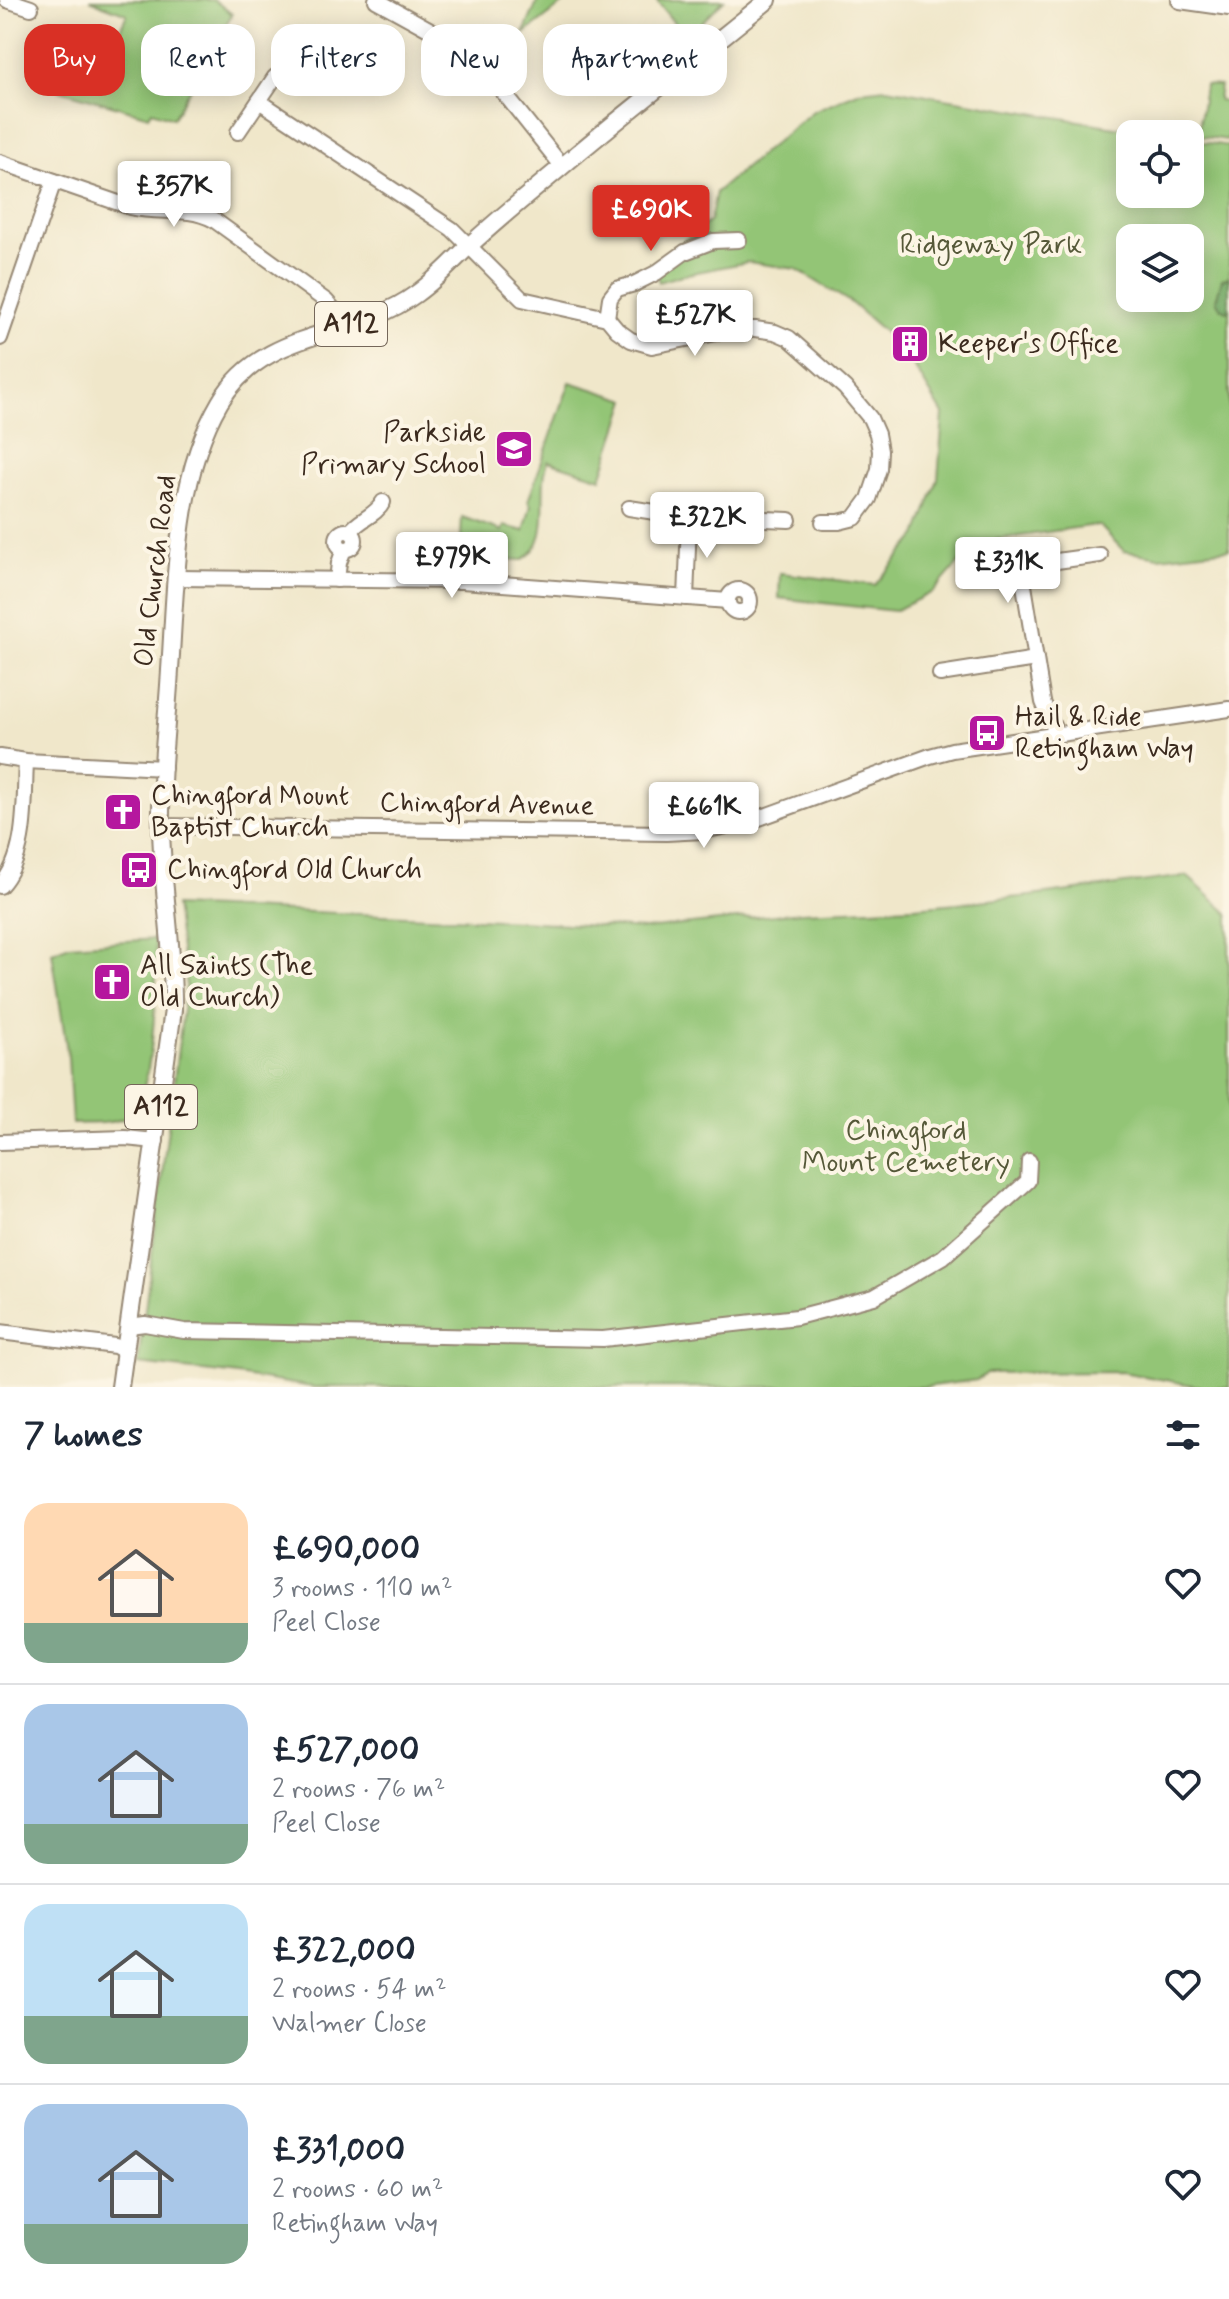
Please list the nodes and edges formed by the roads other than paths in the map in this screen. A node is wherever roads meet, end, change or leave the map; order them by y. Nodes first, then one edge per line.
1 (7, 0) edge
2 (376, 0) edge
3 (768, 0) edge
4 (1180, 0) edge
5 (1229, 7) edge
6 (31, 8) dead end
7 (271, 83) edge
8 (259, 101) junction
9 (238, 132) dead end
10 (0, 162) edge
11 (562, 166) junction
12 (54, 181) junction
13 (739, 240) dead end
14 (470, 245) junction
15 (607, 318) junction
16 (341, 328) junction
17 (0, 338) edge
18 (383, 502) dead end
19 (629, 508) dead end
20 (789, 520) dead end
21 (689, 522) junction
22 (823, 522) dead end
23 (1100, 555) dead end
24 (177, 578) junction
25 (337, 580) junction
26 (686, 598) junction
27 (728, 601) dead end
28 (1036, 659) junction
29 (940, 674) dead end
30 (1229, 709) edge
31 (1057, 735) junction
32 (0, 757) edge
33 (26, 761) junction
34 (164, 768) junction
35 (161, 826) junction
36 (0, 886) edge
37 (156, 1141) junction
38 (0, 1142) edge
39 (1029, 1161) dead end
40 (129, 1326) junction
41 (0, 1332) edge
42 (124, 1351) junction
43 (120, 1387) edge

1 - 6 street
2 - 11 street
3 - 11 main road, Old Church Road / A112
4 - 5 main road
7 - 8 street
8 - 9 street
8 - 14 street
10 - 12 street
11 - 14 main road, Old Church Road / A112
12 - 16 street
12 - 17 street
13 - 15 street
14 - 15 street
14 - 16 main road, Old Church Road / A112
15 - 22 street
16 - 24 main road, Old Church Road / A112
18 - 25 street
19 - 21 street
20 - 21 street
21 - 26 street
23 - 28 street
24 - 25 street
24 - 34 main road, Old Church Road / A112
25 - 26 street
26 - 27 street
28 - 29 street
28 - 31 street
30 - 31 street, Chingford Avenue
31 - 35 street, Chingford Avenue
32 - 33 street
33 - 34 street
33 - 36 street
34 - 35 main road, Old Church Road / A112
35 - 37 main road, Old Church Road / A112
37 - 38 street
37 - 40 main road, Old Church Road / A112
39 - 40 street
40 - 42 main road, Old Church Road / A112
41 - 42 street
42 - 43 main road, Old Church Road / A112

